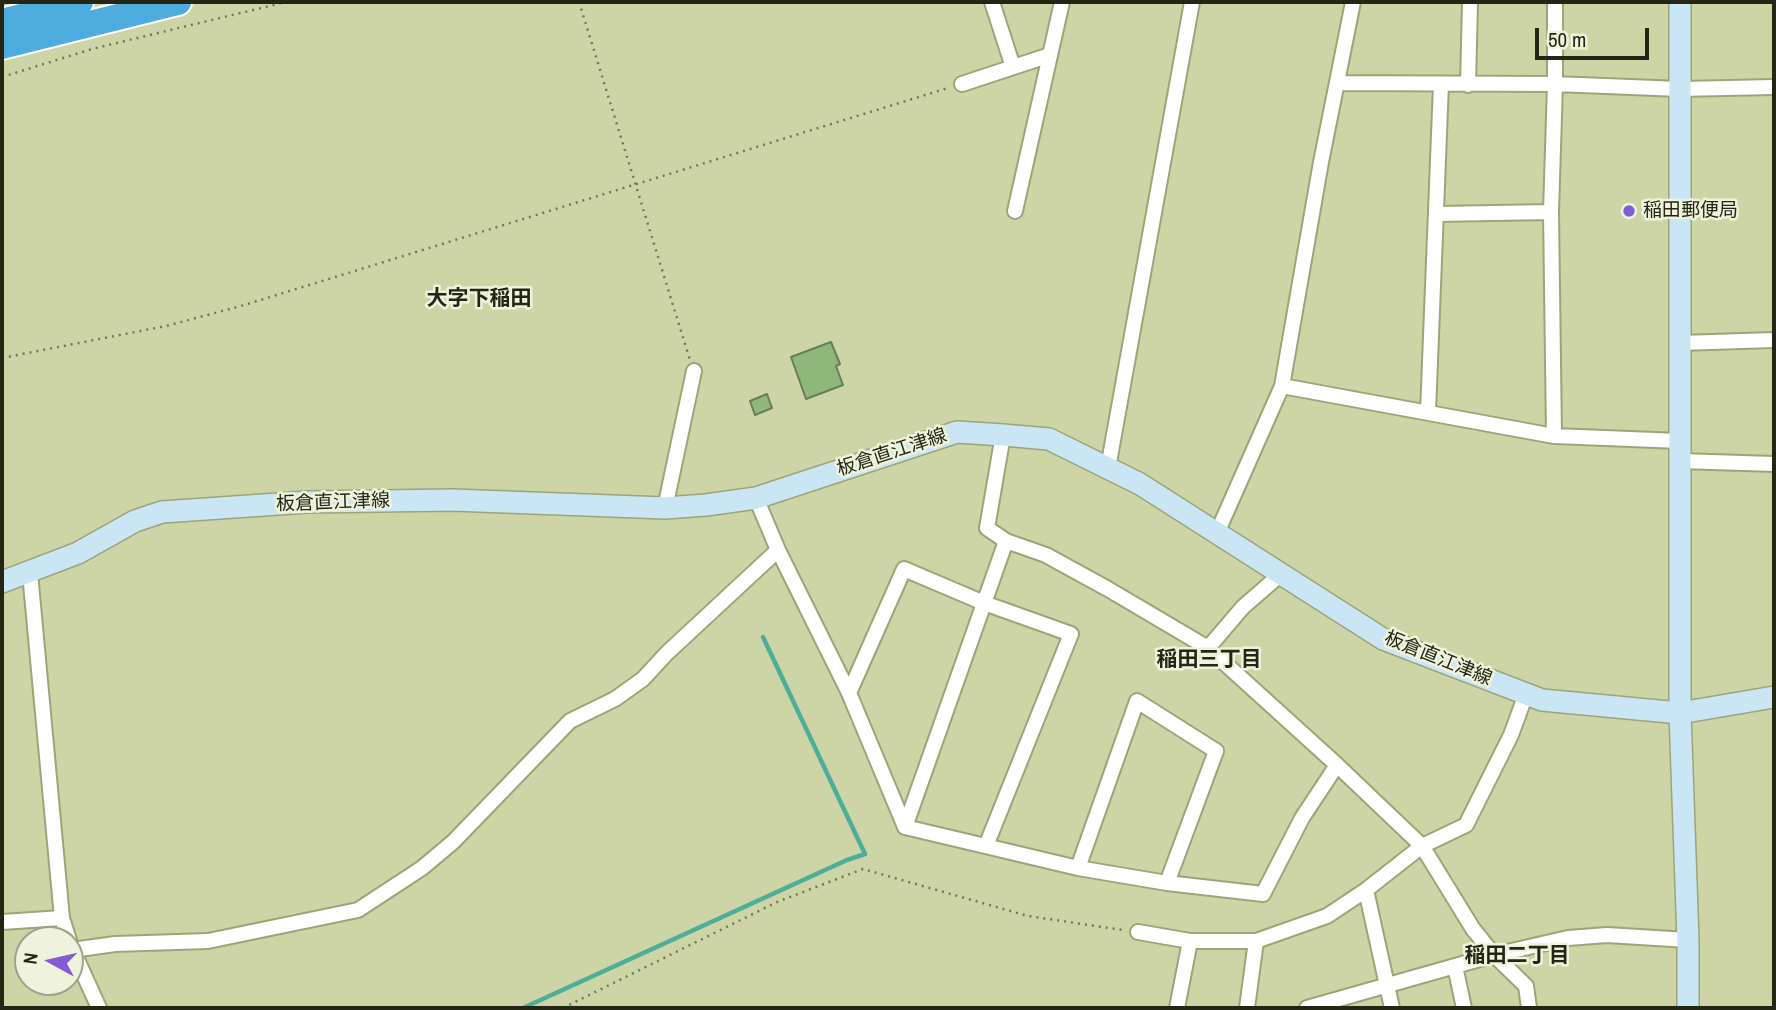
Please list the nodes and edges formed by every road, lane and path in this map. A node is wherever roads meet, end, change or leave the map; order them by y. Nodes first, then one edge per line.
1 (80, 2) edge
2 (178, 2) edge
3 (286, 2) edge
4 (579, 2) edge
5 (992, 2) edge
6 (1062, 2) edge
7 (1192, 2) edge
8 (1353, 2) edge
9 (1470, 2) edge
10 (1555, 2) edge
11 (1680, 2) edge
12 (2, 22) edge
13 (50, 35) junction
14 (2, 46) edge
15 (2, 52) edge
16 (1050, 55) junction
17 (1013, 67) junction
18 (2, 77) edge
19 (1337, 83) junction
20 (962, 84) joint
21 (1441, 84) junction
22 (1555, 84) junction
23 (1468, 85) junction
24 (1774, 87) edge
25 (1680, 89) junction
26 (635, 185) junction
27 (1015, 211) dead end
28 (1551, 212) junction
29 (1436, 214) junction
30 (1774, 340) edge
31 (1680, 343) junction
32 (2, 358) edge
33 (694, 371) joint
34 (1282, 386) junction
35 (1428, 412) junction
36 (1003, 435) junction
37 (1554, 436) junction
38 (1680, 451) junction
39 (1774, 464) edge
40 (1108, 468) junction
41 (756, 498) junction
42 (665, 508) junction
43 (1217, 533) junction
44 (1006, 541) junction
45 (778, 550) junction
46 (30, 573) junction
47 (1281, 574) junction
48 (2, 582) edge
49 (984, 603) junction
50 (1208, 648) junction
51 (849, 693) junction
52 (1526, 694) junction
53 (1774, 697) edge
54 (1680, 713) junction
55 (1337, 765) junction
56 (905, 827) junction
57 (986, 846) junction
58 (1422, 846) junction
59 (1078, 868) junction
60 (1167, 883) junction
61 (1366, 890) junction
62 (62, 918) junction
63 (2, 922) edge
64 (64, 926) edge
65 (1138, 932) joint
66 (1688, 940) junction
67 (1190, 941) junction
68 (1256, 941) junction
69 (84, 945) edge
70 (1494, 955) junction
71 (1455, 966) junction
72 (84, 975) edge
73 (1385, 986) junction
74 (1313, 1007) edge
75 (99, 1008) edge
76 (563, 1008) edge
77 (1177, 1008) edge
78 (1247, 1008) edge
79 (1392, 1008) edge
80 (1464, 1008) edge
81 (1529, 1008) edge
82 (1688, 1008) edge

1 - 12 highway
2 - 13 highway
3 - 18 path
4 - 26 path
5 - 17 street
6 - 16 street
7 - 40 street
8 - 19 street
9 - 23 street
10 - 22 street
11 - 25 main road
13 - 14 highway
13 - 15 highway
16 - 17 street
16 - 27 street
17 - 20 street
19 - 21 street
19 - 34 street
20 - 26 path
21 - 23 street
21 - 29 street
22 - 23 street
22 - 25 street
22 - 28 street
24 - 25 street
25 - 31 main road
26 - 32 path
26 - 33 path
28 - 29 street
28 - 37 street
29 - 35 street
30 - 31 street
31 - 38 main road
33 - 42 street
34 - 35 street
34 - 43 street
35 - 37 street
36 - 40 main road, 板倉直江津線
36 - 41 main road, 板倉直江津線
36 - 44 street
37 - 38 street
38 - 39 street
38 - 54 main road
40 - 43 main road, 板倉直江津線
41 - 42 main road, 板倉直江津線
41 - 45 street
42 - 46 main road, 板倉直江津線
43 - 47 main road, 板倉直江津線
44 - 49 street
44 - 50 street
45 - 51 street
45 - 69 street
46 - 48 main road, 板倉直江津線
46 - 62 street
47 - 50 street
47 - 52 main road, 板倉直江津線
49 - 51 street
49 - 56 street
49 - 57 street
50 - 55 street
51 - 56 street
52 - 54 main road, 板倉直江津線
52 - 58 street
53 - 54 main road, 板倉直江津線
54 - 66 main road
55 - 58 street
55 - 60 street
56 - 57 street
57 - 59 street
58 - 61 street
58 - 70 street
59 - 60 street
59 - 60 street
61 - 68 street
61 - 73 street
62 - 63 street
62 - 64 street
65 - 67 street
65 - 76 path
66 - 70 street
66 - 82 main road
67 - 68 street
67 - 77 street
68 - 78 street
70 - 71 street
70 - 81 street
71 - 73 street
71 - 80 street
72 - 75 street
73 - 74 street
73 - 79 street

